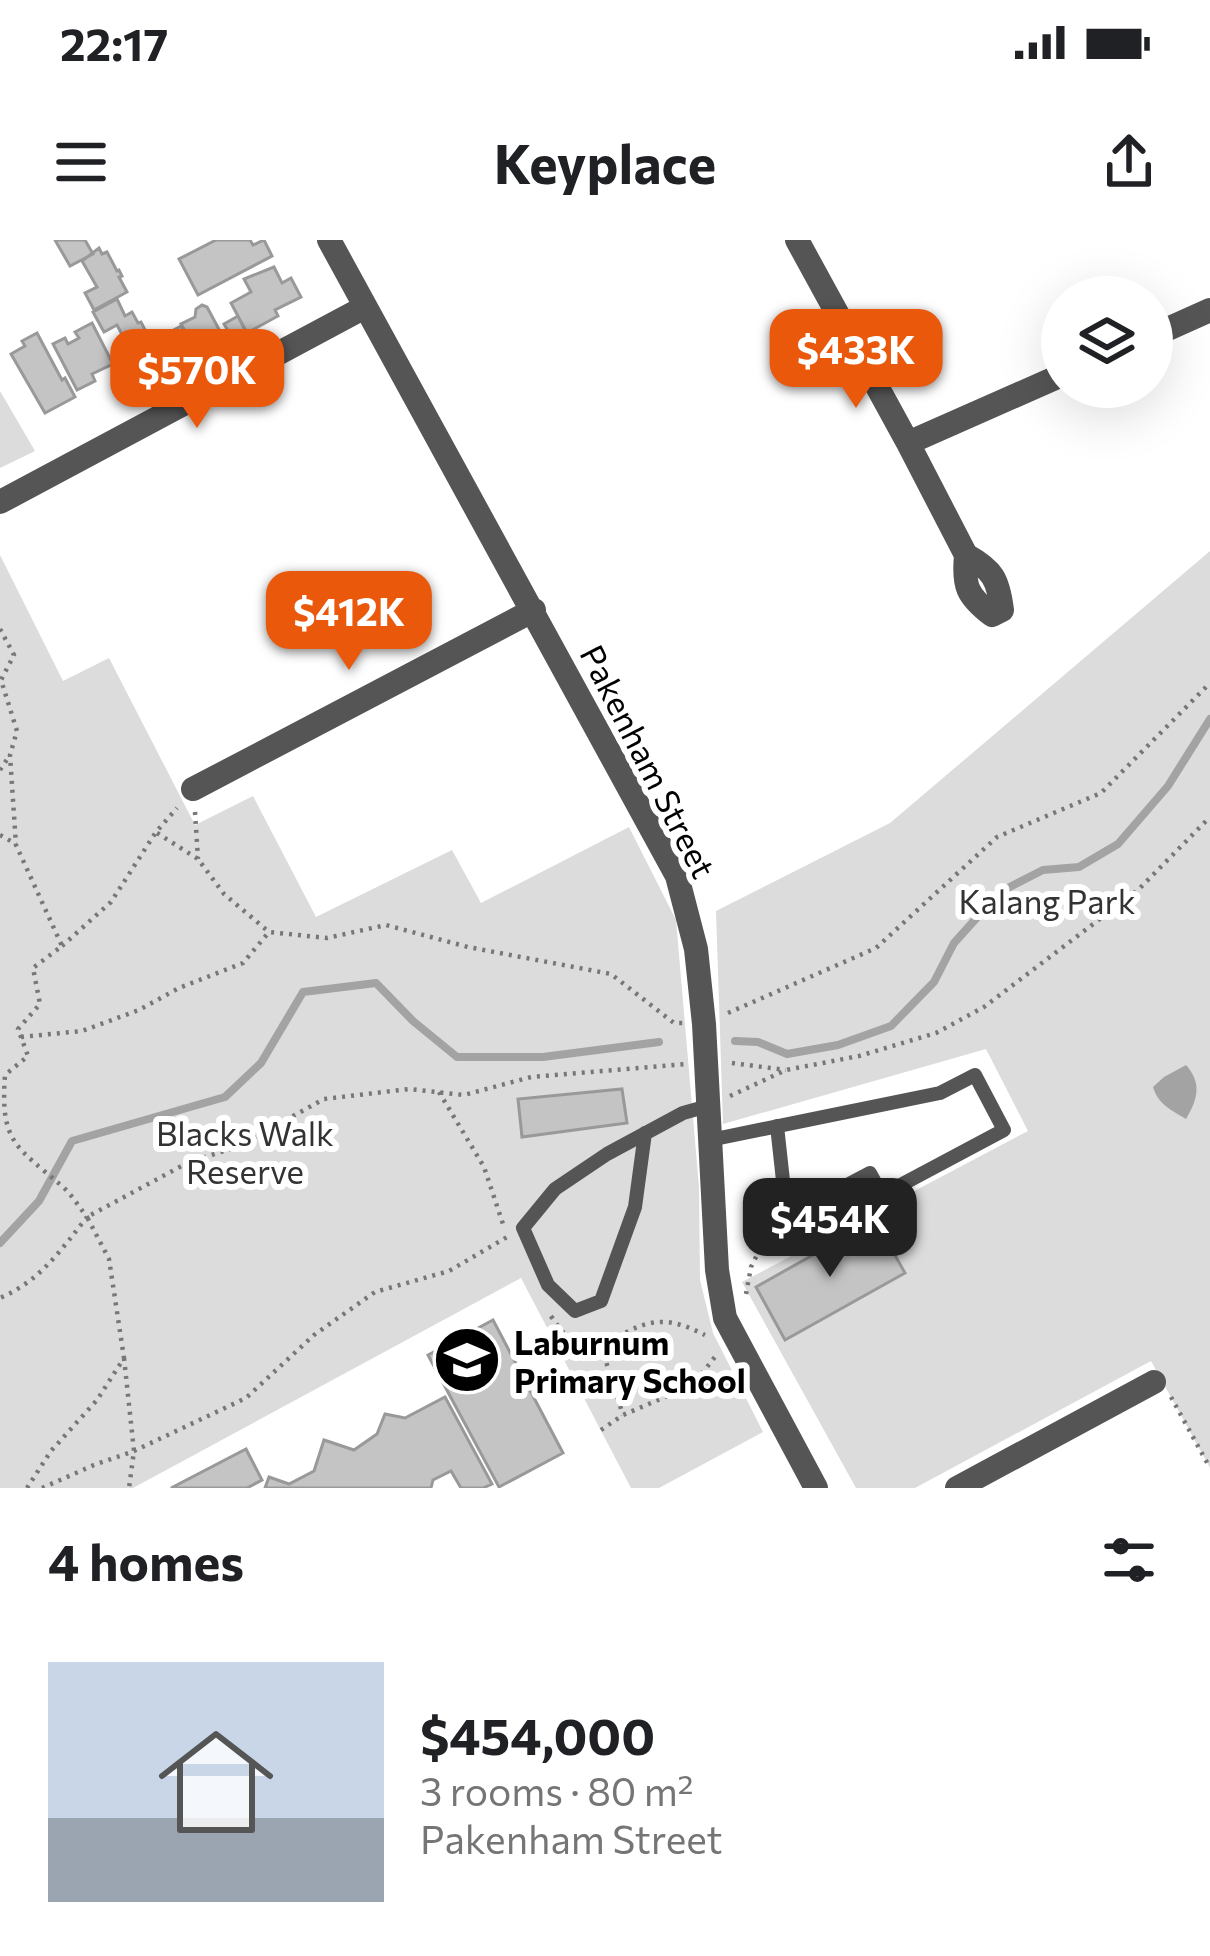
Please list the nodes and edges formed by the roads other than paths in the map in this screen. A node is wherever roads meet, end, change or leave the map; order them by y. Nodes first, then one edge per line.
1 (329, 240) edge
2 (797, 240) edge
3 (365, 307) junction
4 (1210, 310) edge
5 (1173, 327) edge
6 (1041, 384) edge
7 (908, 443) junction
8 (0, 502) edge
9 (966, 555) dead end
10 (534, 610) junction
11 (193, 788) road end
12 (708, 1106) junction
13 (777, 1126) junction
14 (645, 1133) junction
15 (710, 1140) junction
16 (1154, 1382) road end
17 (817, 1488) edge
18 (957, 1488) edge

1 - 3 street, Pakenham Street
2 - 7 street
3 - 8 street
3 - 10 street, Pakenham Street
4 - 5 street
6 - 7 street
7 - 9 street
10 - 11 street
10 - 12 street, Pakenham Street
12 - 14 lane
12 - 15 street, Pakenham Street
13 - 13 lane
13 - 15 lane
14 - 14 lane
15 - 17 street, Pakenham Street
16 - 18 street

